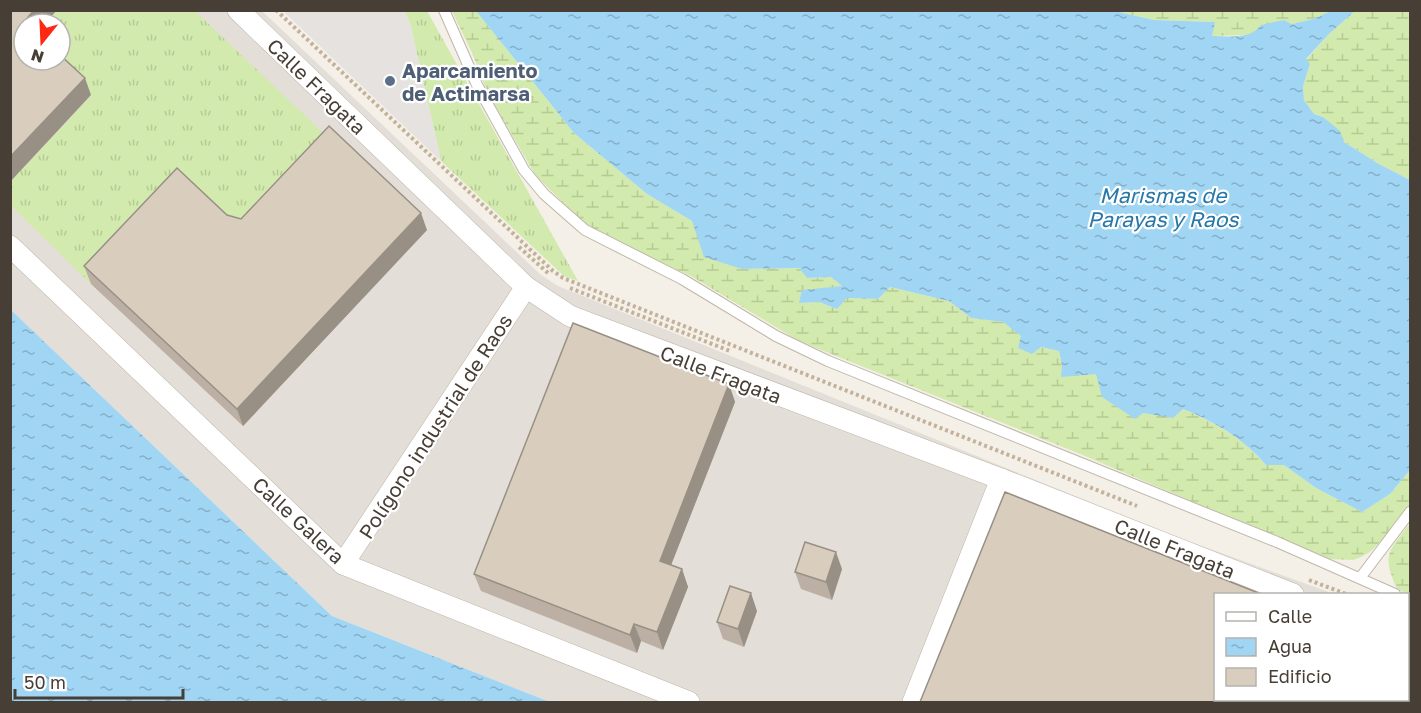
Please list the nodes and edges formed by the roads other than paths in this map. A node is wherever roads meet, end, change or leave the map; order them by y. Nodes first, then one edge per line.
1 (238, 10) edge
2 (444, 10) edge
3 (10, 246) edge
4 (526, 287) junction
5 (1001, 479) junction
6 (1410, 512) edge
7 (343, 564) junction
8 (1360, 578) junction
9 (1290, 593) edge
10 (1393, 593) edge
11 (689, 702) edge
12 (913, 702) edge

1 - 4 street, Calle Fragata
2 - 8 lane
3 - 7 street, Calle Galera
4 - 5 street, Calle Fragata
4 - 7 street, Polígono industrial de Raos
5 - 9 street, Calle Fragata
5 - 12 street
6 - 8 lane
7 - 11 street, Calle Galera
8 - 10 lane

